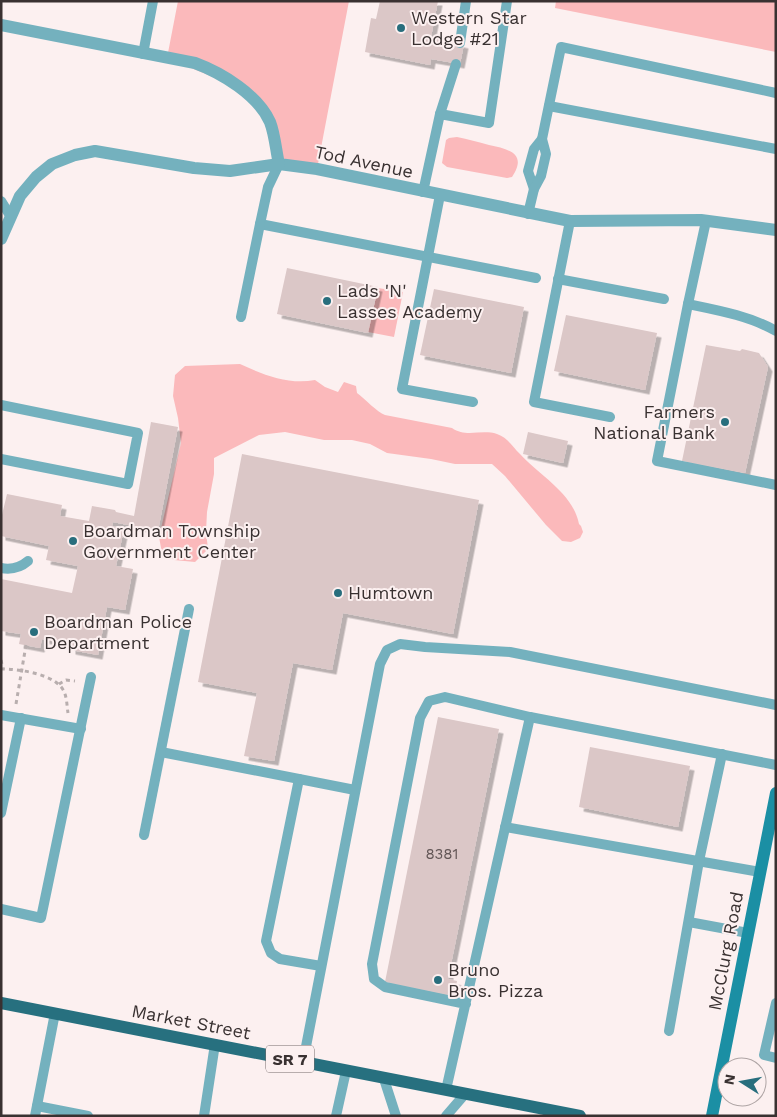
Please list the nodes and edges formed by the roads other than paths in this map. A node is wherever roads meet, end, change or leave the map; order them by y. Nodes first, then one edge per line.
1 (153, 1) edge
2 (466, 1) edge
3 (507, 1) edge
4 (1, 25) edge
5 (460, 43) dead end
6 (143, 54) junction
7 (456, 64) dead end
8 (776, 92) edge
9 (549, 106) junction
10 (440, 114) junction
11 (776, 149) edge
12 (279, 164) junction
13 (423, 192) junction
14 (440, 196) junction
15 (1, 201) edge
16 (528, 214) junction
17 (11, 217) junction
18 (706, 220) junction
19 (570, 221) junction
20 (260, 224) junction
21 (776, 230) edge
22 (1, 239) edge
23 (428, 257) junction
24 (536, 278) dead end
25 (558, 279) junction
26 (664, 299) dead end
27 (688, 304) junction
28 (241, 317) dead end
29 (776, 331) edge
30 (474, 402) dead end
31 (1, 405) edge
32 (610, 417) dead end
33 (1, 459) edge
34 (776, 485) edge
35 (28, 561) dead end
36 (1, 568) edge
37 (189, 609) dead end
38 (91, 677) dead end
39 (776, 705) edge
40 (1, 715) edge
41 (530, 716) junction
42 (17, 718) junction
43 (76, 728) junction
44 (161, 752) junction
45 (722, 754) junction
46 (776, 765) edge
47 (299, 779) junction
48 (355, 790) junction
49 (776, 793) edge
50 (1, 813) edge
51 (506, 827) junction
52 (144, 835) dead end
53 (699, 861) junction
54 (760, 872) junction
55 (1, 909) edge
56 (689, 922) junction
57 (748, 933) junction
58 (321, 966) junction
59 (1, 1003) edge
60 (776, 1003) edge
61 (466, 1004) junction
62 (55, 1013) junction
63 (669, 1031) dead end
64 (215, 1044) junction
65 (776, 1058) edge
66 (303, 1062) junction
67 (346, 1071) junction
68 (384, 1079) junction
69 (446, 1090) junction
70 (465, 1094) junction
71 (36, 1111) edge
72 (88, 1116) edge
73 (204, 1116) edge
74 (336, 1116) edge
75 (396, 1116) edge
76 (446, 1116) edge
77 (580, 1116) edge
78 (712, 1116) edge

1 - 6 lane
2 - 5 lane
3 - 10 lane
4 - 6 street
6 - 12 street
7 - 10 lane
8 - 9 lane
9 - 11 lane
9 - 16 lane
10 - 13 lane
12 - 13 street, Tod Avenue
12 - 17 street, Tod Avenue
12 - 20 lane
13 - 14 street, Tod Avenue
14 - 16 street, Tod Avenue
14 - 23 lane
15 - 17 lane
16 - 19 street, Tod Avenue
17 - 22 street, Tod Avenue
18 - 19 street, Tod Avenue
18 - 21 street, Tod Avenue
18 - 27 lane
19 - 25 lane
20 - 23 lane
20 - 28 lane
23 - 24 lane
23 - 30 lane
25 - 26 lane
25 - 32 lane
27 - 29 lane
27 - 34 lane
31 - 33 lane
35 - 36 lane
37 - 44 lane
38 - 43 lane
39 - 48 lane
40 - 42 lane
41 - 45 lane
41 - 51 lane
41 - 61 lane
42 - 43 lane
42 - 50 lane
43 - 55 lane
44 - 47 lane
44 - 52 lane
45 - 46 lane
45 - 53 lane
47 - 48 lane
47 - 58 lane
48 - 58 lane
49 - 54 street, McClurg Road
51 - 53 lane
51 - 61 lane
53 - 54 lane
53 - 56 lane
54 - 57 street, McClurg Road
56 - 57 lane
56 - 63 lane
57 - 78 street, McClurg Road
58 - 66 lane
59 - 62 main road, Market Street / SR 7
60 - 65 lane
61 - 69 lane
62 - 64 main road, Market Street / SR 7
62 - 71 lane
64 - 66 main road, Market Street / SR 7
64 - 73 lane
66 - 67 main road, Market Street / SR 7
67 - 68 main road, Market Street / SR 7
67 - 74 lane
68 - 69 main road, Market Street / SR 7
68 - 75 lane
69 - 70 main road, Market Street / SR 7
70 - 76 lane
70 - 77 main road, Market Street / SR 7
71 - 72 lane

